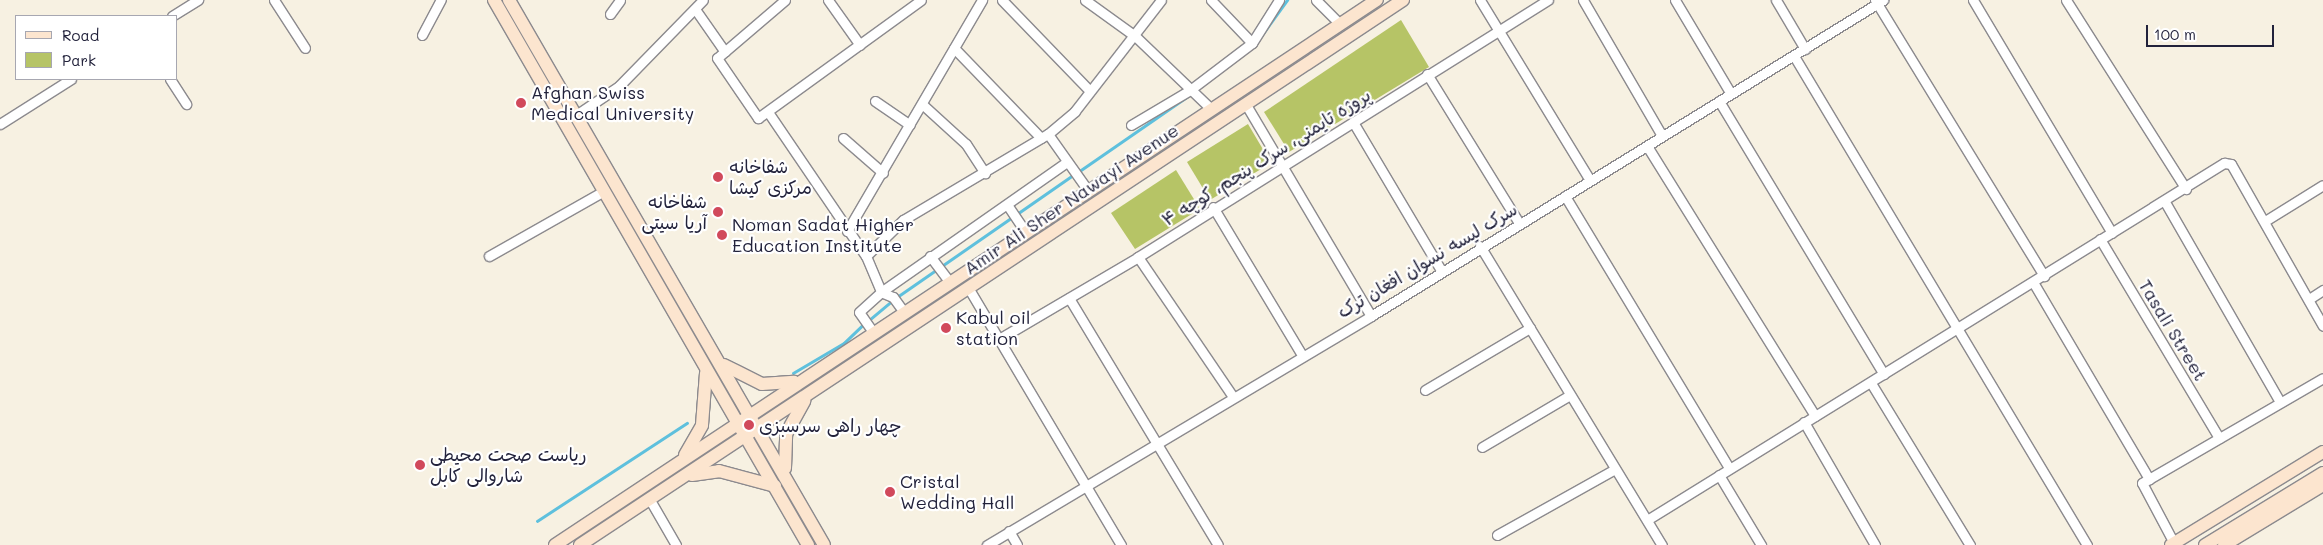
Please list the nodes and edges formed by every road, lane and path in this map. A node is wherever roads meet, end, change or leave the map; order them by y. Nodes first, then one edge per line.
1 (198, 0) edge
2 (274, 0) edge
3 (441, 0) edge
4 (494, 0) edge
5 (509, 0) edge
6 (620, 0) edge
7 (703, 0) edge
8 (785, 0) edge
9 (828, 0) edge
10 (921, 0) edge
11 (982, 0) edge
12 (1002, 0) edge
13 (1085, 0) edge
14 (1161, 0) edge
15 (1211, 0) edge
16 (1279, 0) edge
17 (1316, 0) edge
18 (1377, 0) edge
19 (1403, 0) edge
20 (1480, 0) edge
21 (1548, 0) edge
22 (1583, 0) edge
23 (1675, 0) edge
24 (1776, 0) edge
25 (1973, 0) edge
26 (2066, 0) edge
27 (1879, 1) edge
28 (695, 9) junction
29 (610, 14) dead end
30 (174, 15) edge
31 (1339, 23) junction
32 (1498, 30) junction
33 (422, 35) dead end
34 (1135, 36) junction
35 (1252, 43) junction
36 (860, 45) junction
37 (305, 48) dead end
38 (954, 48) junction
39 (1805, 49) junction
40 (725, 52) junction
41 (1794, 56) junction
42 (1427, 74) junction
43 (69, 80) edge
44 (171, 80) edge
45 (1089, 90) junction
46 (1192, 92) junction
47 (1731, 94) junction
48 (1719, 101) junction
49 (875, 102) dead end
50 (1245, 103) junction
51 (186, 104) dead end
52 (922, 104) junction
53 (1209, 107) junction
54 (768, 112) junction
55 (576, 115) junction
56 (1353, 122) junction
57 (0, 124) edge
58 (910, 125) junction
59 (1131, 125) dead end
60 (1045, 136) junction
61 (1662, 136) junction
62 (843, 138) dead end
63 (1647, 146) junction
64 (1065, 162) junction
65 (1283, 165) junction
66 (883, 173) junction
67 (985, 173) junction
68 (1590, 180) junction
69 (2323, 185) edge
70 (2186, 188) junction
71 (1087, 189) junction
72 (604, 191) junction
73 (1565, 196) junction
74 (2164, 202) junction
75 (1008, 206) junction
76 (1213, 207) junction
77 (2265, 220) junction
78 (1519, 224) junction
79 (1025, 230) junction
80 (847, 231) junction
81 (2112, 234) junction
82 (2100, 239) junction
83 (1480, 246) junction
84 (488, 256) dead end
85 (866, 256) junction
86 (930, 256) junction
87 (1138, 257) junction
88 (1441, 270) junction
89 (2044, 276) junction
90 (949, 281) junction
91 (2033, 282) junction
92 (969, 289) junction
93 (2323, 290) edge
94 (881, 292) junction
95 (1069, 298) junction
96 (2309, 299) junction
97 (904, 312) junction
98 (1371, 316) junction
99 (2323, 326) edge
100 (1960, 327) junction
101 (1530, 328) junction
102 (873, 332) junction
103 (999, 339) junction
104 (1302, 355) junction
105 (719, 361) junction
106 (706, 368) junction
107 (1884, 374) junction
108 (2323, 378) edge
109 (799, 381) junction
110 (1870, 383) junction
111 (1425, 390) dead end
112 (809, 394) junction
113 (1570, 395) junction
114 (1233, 397) junction
115 (2280, 402) junction
116 (751, 414) junction
117 (1815, 416) junction
118 (1804, 422) junction
119 (738, 424) junction
120 (759, 427) junction
121 (745, 437) junction
122 (2219, 438) junction
123 (1160, 442) junction
124 (1482, 447) dead end
125 (2323, 452) edge
126 (2323, 462) edge
127 (679, 464) junction
128 (1729, 468) junction
129 (1615, 469) junction
130 (2323, 473) edge
131 (687, 475) junction
132 (1719, 475) junction
133 (787, 478) junction
134 (2149, 479) junction
135 (2323, 485) edge
136 (775, 486) junction
137 (1088, 487) junction
138 (650, 500) junction
139 (1647, 520) junction
140 (1009, 531) junction
141 (1497, 535) dead end
142 (555, 545) edge
143 (580, 545) edge
144 (676, 545) edge
145 (808, 545) edge
146 (824, 545) edge
147 (987, 545) edge
148 (1017, 545) edge
149 (1121, 545) edge
150 (1218, 545) edge
151 (1662, 545) edge
152 (1761, 545) edge
153 (1875, 545) edge
154 (1970, 545) edge
155 (2087, 545) edge
156 (2176, 545) edge
157 (2205, 545) edge
158 (2224, 545) edge

1 - 30 street
2 - 37 street
3 - 33 street
4 - 72 main road
5 - 55 main road
6 - 29 street
7 - 28 street
8 - 40 street
9 - 36 street
10 - 36 street
11 - 38 street
12 - 45 street
13 - 34 street
14 - 34 street
15 - 35 street
16 - 35 street
17 - 31 street
18 - 31 main road
19 - 50 main road, Amir Ali Sher Nawayi Avenue
20 - 32 street
21 - 32 street, پروژه تایمنی، سرک پنجم، کوچه ۴
22 - 61 street
23 - 47 street
24 - 39 street
25 - 81 street
26 - 70 street
27 - 39 street, سرک لیسه نسوان افغان‌ ترک
27 - 89 street
28 - 40 street
28 - 55 street
31 - 53 main road
32 - 42 street, پروژه تایمنی، سرک پنجم، کوچه ۴
32 - 68 street
34 - 45 street
34 - 46 street
35 - 46 street
36 - 54 street
38 - 52 street
38 - 60 street
39 - 41 street, سرک لیسه نسوان افغان‌ ترک
40 - 54 street
41 - 47 street, سرک لیسه نسوان افغان‌ ترک
41 - 100 street
42 - 56 street, پروژه تایمنی، سرک پنجم، کوچه ۴
42 - 78 street
43 - 57 street
44 - 51 street
45 - 60 street
46 - 53 street
46 - 59 street
47 - 48 street, سرک لیسه نسوان افغان‌ ترک
48 - 61 street, سرک لیسه نسوان افغان‌ ترک
48 - 107 street
49 - 58 street
50 - 65 street
50 - 92 main road, Amir Ali Sher Nawayi Avenue
52 - 58 street
52 - 67 street
53 - 71 main road
54 - 80 street
55 - 105 main road
56 - 65 street, پروژه تایمنی، سرک پنجم، کوچه ۴
56 - 88 street
58 - 66 street
60 - 64 street
60 - 67 street
61 - 63 street, سرک لیسه نسوان افغان‌ ترک
62 - 66 street
63 - 68 street, سرک لیسه نسوان افغان‌ ترک
63 - 117 street
64 - 71 street
64 - 75 street
65 - 76 street, پروژه تایمنی، سرک پنجم، کوچه ۴
65 - 98 street
66 - 80 street
67 - 85 street
68 - 73 street, سرک لیسه نسوان افغان‌ ترک
69 - 77 street
70 - 74 street
70 - 77 street
71 - 79 main road
72 - 84 street
72 - 106 main road
73 - 78 street, سرک لیسه نسوان افغان‌ ترک
73 - 128 street
74 - 81 street
74 - 115 street
75 - 79 street
75 - 86 street
76 - 87 street, پروژه تایمنی، سرک پنجم، کوچه ۴
76 - 104 street
77 - 96 street
78 - 83 street, سرک لیسه نسوان افغان‌ ترک
79 - 90 main road
80 - 85 street
81 - 82 street
82 - 89 street
82 - 122 street, Tasali Street
83 - 88 street, سرک لیسه نسوان افغان‌ ترک
83 - 101 street
85 - 94 street
86 - 90 street
86 - 94 street
87 - 95 street, پروژه تایمنی، سرک پنجم، کوچه ۴
87 - 114 street
88 - 98 street, سرک لیسه نسوان افغان‌ ترک
89 - 91 street
90 - 97 main road
91 - 100 street
91 - 134 street
92 - 103 street
92 - 112 main road, Amir Ali Sher Nawayi Avenue
93 - 96 street
94 - 97 street
94 - 102 street
95 - 103 street, پروژه تایمنی، سرک پنجم، کوچه ۴
95 - 123 street
96 - 99 street
97 - 102 main road
98 - 104 street, سرک لیسه نسوان افغان‌ ترک
100 - 107 street
100 - 155 street
101 - 111 street
101 - 113 street
102 - 109 main road
103 - 137 street
104 - 114 street, سرک لیسه نسوان افغان‌ ترک
105 - 109 main road
105 - 116 main road
106 - 119 main road
106 - 127 main road
107 - 110 street
108 - 115 street
109 - 116 main road
110 - 117 street
110 - 154 street
112 - 120 main road, Amir Ali Sher Nawayi Avenue
112 - 133 main road
113 - 124 street
113 - 129 street
114 - 123 street, سرک لیسه نسوان افغان‌ ترک
115 - 122 street
116 - 119 main road
116 - 120 main road
117 - 118 street
118 - 128 street
118 - 153 street
119 - 121 main road
119 - 127 main road
120 - 121 main road, Amir Ali Sher Nawayi Avenue
120 - 133 main road
121 - 131 main road, Amir Ali Sher Nawayi Avenue
121 - 136 main road
122 - 134 street
123 - 137 street, سرک لیسه نسوان افغان‌ ترک
123 - 150 street
125 - 156 main road
126 - 156 main road
127 - 142 main road
128 - 132 street
129 - 139 street
129 - 141 street
130 - 157 main road
131 - 136 main road
131 - 138 main road, Amir Ali Sher Nawayi Avenue
132 - 139 street
132 - 152 street
133 - 146 main road
134 - 156 street
135 - 158 main road
136 - 145 main road
137 - 140 street, سرک لیسه نسوان افغان‌ ترک
137 - 149 street
138 - 143 main road, Amir Ali Sher Nawayi Avenue
138 - 144 street
139 - 151 street
140 - 147 street, سرک لیسه نسوان افغان‌ ترک
140 - 148 street

